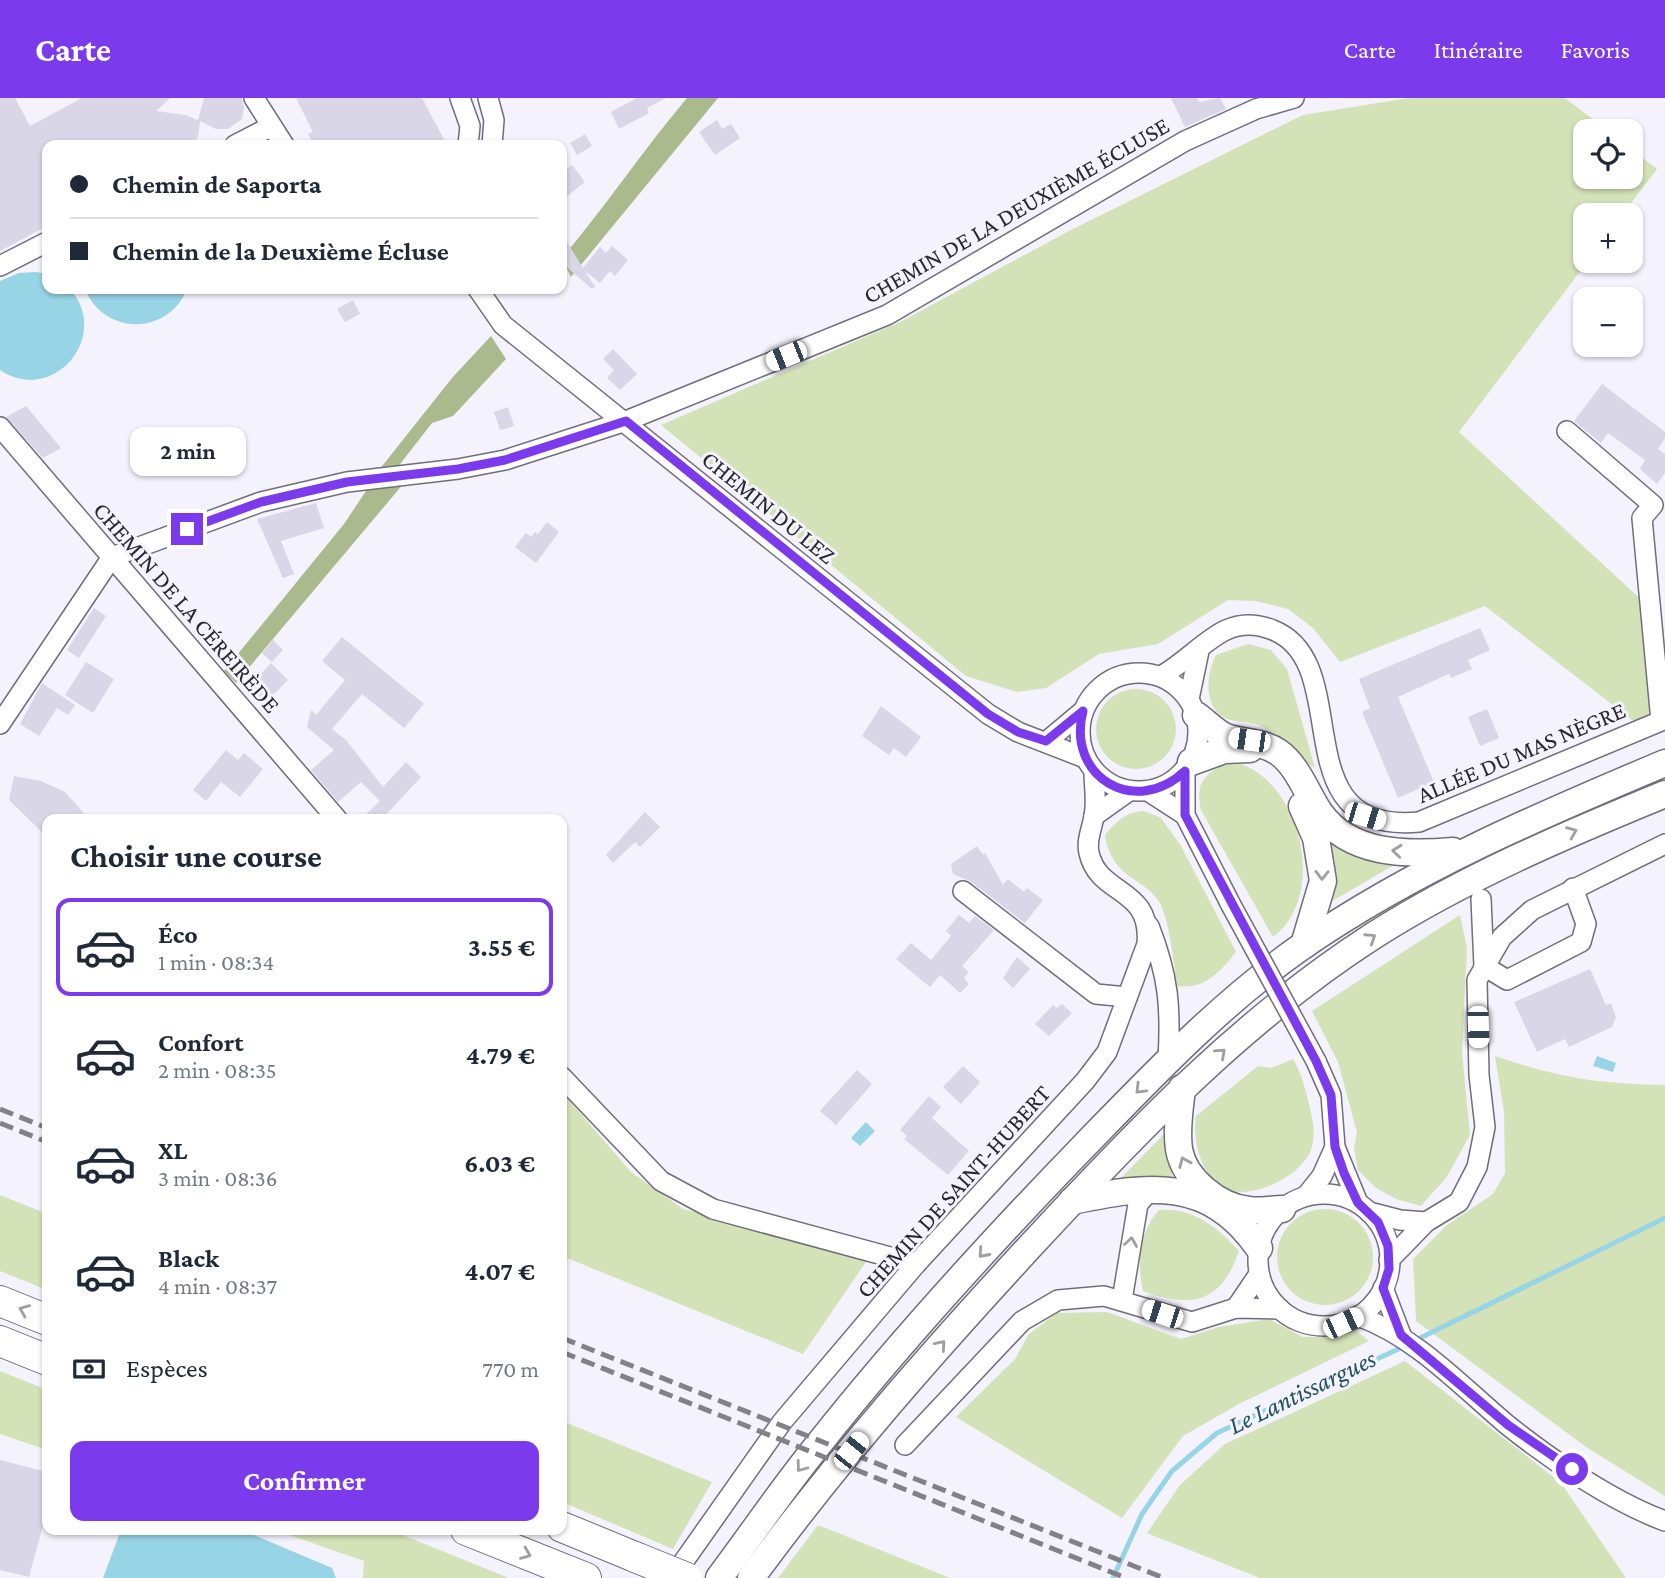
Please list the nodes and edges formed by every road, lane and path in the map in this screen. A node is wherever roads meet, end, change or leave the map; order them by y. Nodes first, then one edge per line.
1 (254, 98) edge
2 (460, 98) edge
3 (488, 98) edge
4 (1294, 98) edge
5 (270, 127) junction
6 (245, 140) edge
7 (280, 140) edge
8 (469, 140) edge
9 (492, 140) edge
10 (42, 245) edge
11 (0, 266) edge
12 (481, 294) edge
13 (626, 421) junction
14 (0, 427) edge
15 (1567, 431) dead end
16 (1659, 498) edge
17 (112, 556) junction
18 (1199, 651) junction
19 (1161, 677) junction
20 (1192, 707) junction
21 (1083, 711) junction
22 (0, 724) edge
23 (1046, 741) junction
24 (1665, 763) edge
25 (1090, 765) junction
26 (1188, 767) junction
27 (1139, 791) junction
28 (1665, 794) edge
29 (333, 814) edge
30 (1185, 815) junction
31 (1094, 816) junction
32 (1665, 844) edge
33 (1465, 850) junction
34 (1573, 888) junction
35 (963, 891) dead end
36 (1481, 899) dead end
37 (1148, 926) junction
38 (1304, 945) junction
39 (1484, 966) junction
40 (1127, 997) junction
41 (1168, 1061) junction
42 (567, 1083) edge
43 (1182, 1088) junction
44 (1335, 1147) junction
45 (1151, 1189) junction
46 (1307, 1196) junction
47 (1072, 1201) junction
48 (1363, 1208) junction
49 (1282, 1209) junction
50 (1426, 1222) junction
51 (1389, 1259) junction
52 (1259, 1261) junction
53 (916, 1264) junction
54 (1383, 1288) junction
55 (1122, 1300) junction
56 (0, 1301) edge
57 (1236, 1308) junction
58 (1280, 1309) junction
59 (1358, 1316) junction
60 (42, 1318) edge
61 (1401, 1335) junction
62 (0, 1341) edge
63 (42, 1358) edge
64 (905, 1445) dead end
65 (1665, 1521) edge
66 (567, 1529) edge
67 (478, 1535) edge
68 (586, 1578) edge
69 (672, 1578) edge
70 (687, 1578) edge
71 (719, 1578) edge
72 (751, 1578) edge

1 - 5 street
2 - 8 street
3 - 9 street
4 - 13 street, CHEMIN DE LA DEUXIÈME ÉCLUSE
5 - 6 street
5 - 7 street
10 - 11 street
12 - 13 street, CHEMIN DU LEZ
13 - 17 street, CHEMIN DE LA DEUXIÈME ÉCLUSE
13 - 23 street, CHEMIN DU LEZ
14 - 17 street, CHEMIN DE LA CÉREIRÈDE
15 - 16 street, ALLÉE DU MAS NÈGRE
16 - 18 street, ALLÉE DU MAS NÈGRE
17 - 22 street
17 - 29 street, CHEMIN DE LA CÉREIRÈDE
18 - 19 street, ALLÉE DU MAS NÈGRE
18 - 20 street
19 - 20 street
19 - 21 street
20 - 26 street
33 -> 20 main road
21 - 23 street
21 - 25 street
23 - 25 street, CHEMIN DU LEZ
24 - 33 main road
25 - 27 street
25 - 31 street
26 - 27 street
26 - 30 street
26 -> 38 main road
27 - 30 street
27 - 31 street
43 -> 28 main road
30 - 44 street, bridge
31 - 37 street
32 - 34 street
33 - 38 main road
34 - 39 street
34 - 39 street
35 - 40 street
36 - 39 street
37 - 40 street, CHEMIN DE SAINT-HUBERT
37 - 41 street
38 - 41 main road
39 - 50 street
40 - 53 street, CHEMIN DE SAINT-HUBERT
41 -> 71 main road
42 - 53 street
43 - 47 main road
49 -> 43 main road
44 - 46 street
44 - 48 street
45 - 47 main road
45 - 52 main road
55 -> 45 street
46 - 48 street
46 - 49 street
72 -> 47 main road
48 - 50 street
48 - 51 street
49 - 52 street
50 - 51 street
51 - 54 street
52 - 57 street
52 - 58 street
53 - 69 street, CHEMIN DE SAINT-HUBERT
54 - 59 street
54 - 61 street
55 - 57 street
55 - 64 street
60 -> 56 highway
57 - 58 street
58 - 59 street
59 - 61 street
61 - 65 street
62 - 63 highway
66 - 70 highway, bridge
67 -> 68 highway

